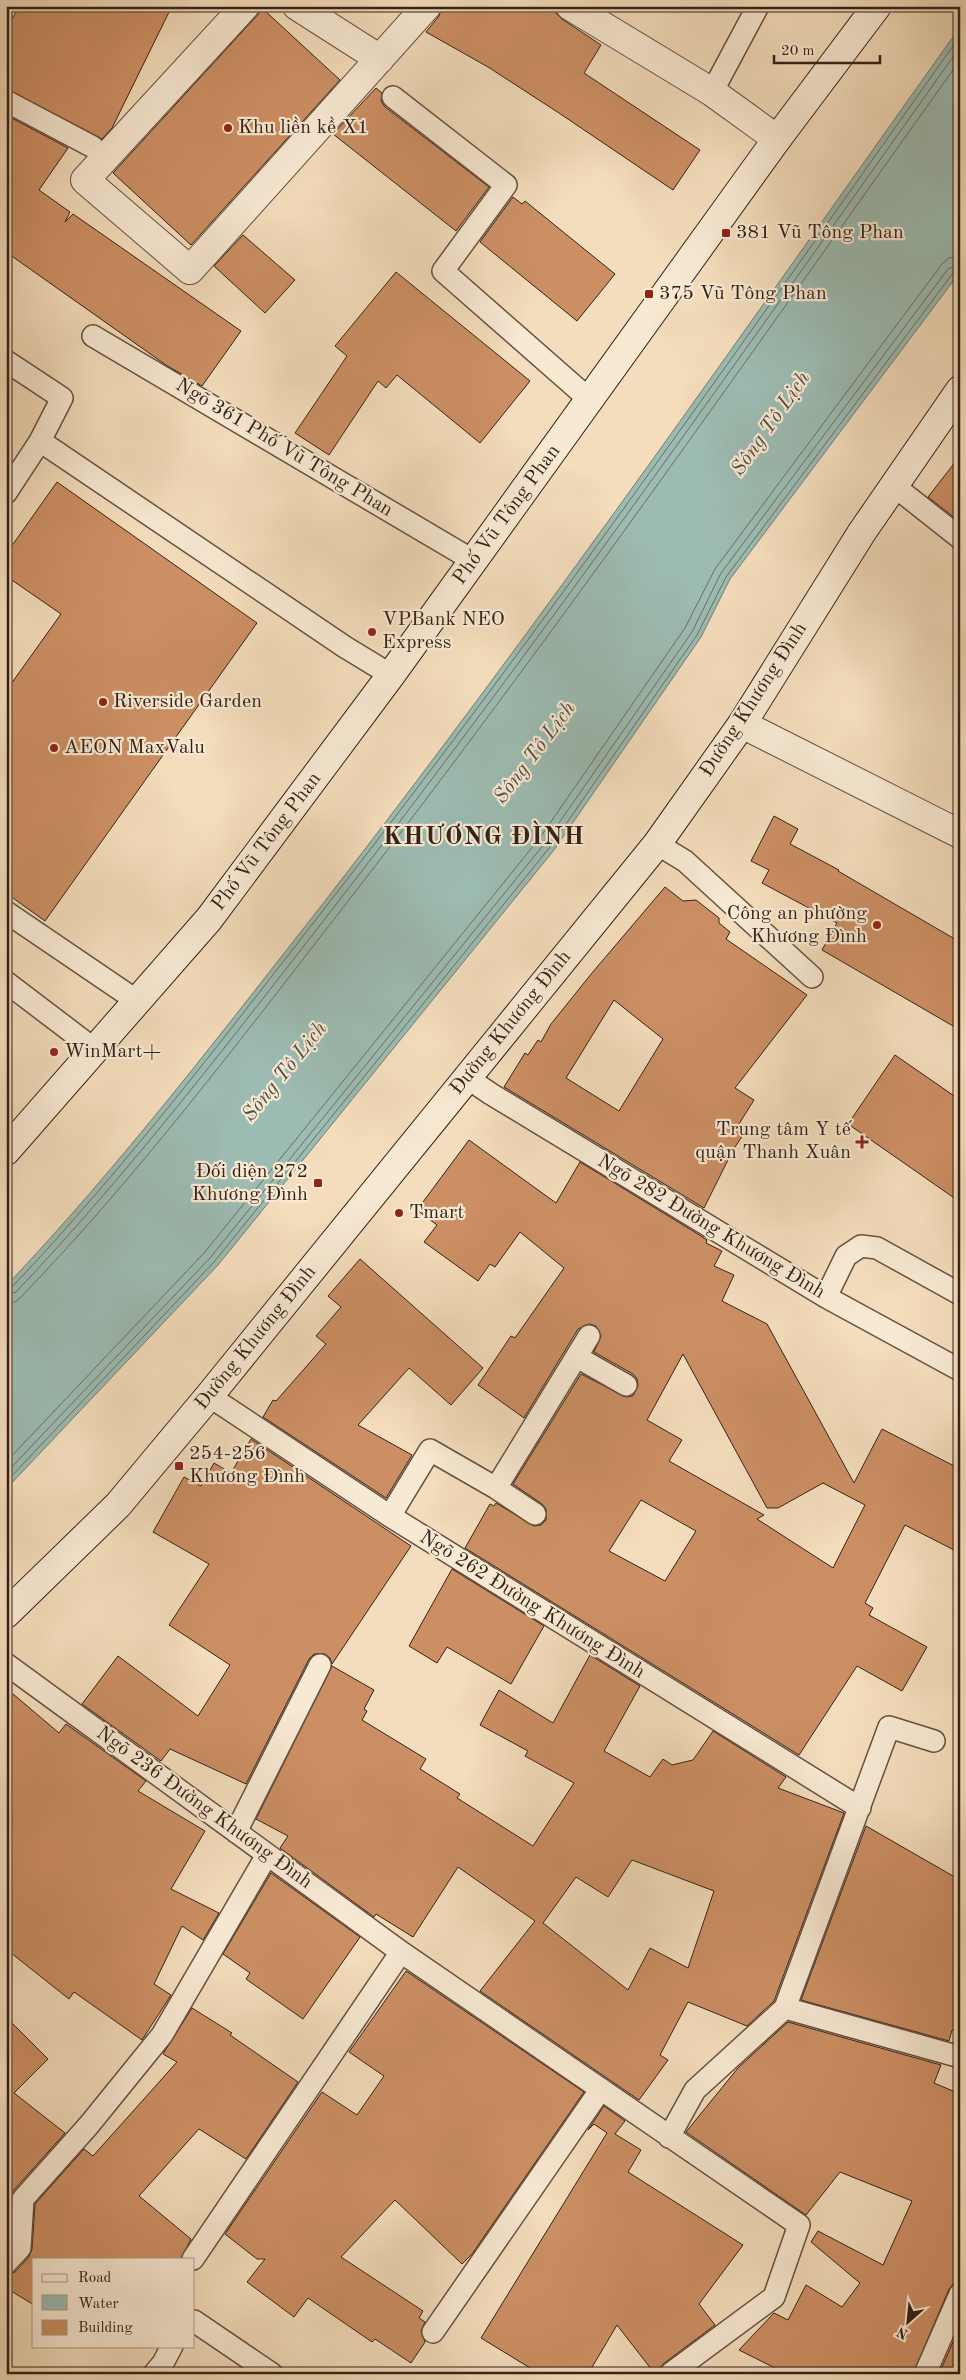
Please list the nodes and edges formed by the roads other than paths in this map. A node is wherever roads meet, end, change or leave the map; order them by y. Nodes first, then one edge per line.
1 (245, 6) edge
2 (297, 6) edge
3 (427, 6) edge
4 (570, 6) edge
5 (758, 6) edge
6 (877, 6) edge
7 (380, 59) junction
8 (712, 92) junction
9 (393, 97) dead end
10 (6, 101) edge
11 (778, 140) junction
12 (93, 147) dead end
13 (93, 336) dead end
14 (6, 361) edge
15 (960, 390) edge
16 (590, 400) junction
17 (40, 441) junction
18 (893, 485) junction
19 (6, 492) edge
20 (960, 538) edge
21 (474, 561) junction
22 (391, 675) junction
23 (742, 724) junction
24 (960, 834) edge
25 (657, 844) junction
26 (6, 912) edge
27 (812, 977) dead end
28 (6, 982) edge
29 (137, 1001) junction
30 (94, 1048) junction
31 (466, 1077) junction
32 (6, 1151) edge
33 (960, 1294) edge
34 (826, 1297) junction
35 (589, 1336) dead end
36 (577, 1357) junction
37 (960, 1370) edge
38 (626, 1385) dead end
39 (209, 1396) junction
40 (496, 1488) junction
41 (535, 1514) dead end
42 (390, 1516) junction
43 (6, 1614) edge
44 (6, 1664) edge
45 (320, 1665) dead end
46 (934, 1741) dead end
47 (860, 1808) junction
48 (236, 1832) junction
49 (267, 1855) junction
50 (401, 1952) junction
51 (785, 2008) junction
52 (960, 2057) edge
53 (601, 2088) junction
54 (669, 2137) junction
55 (11, 2249) edge
56 (194, 2258) edge
57 (960, 2294) edge
58 (195, 2322) edge
59 (433, 2332) dead end
60 (171, 2348) edge
61 (154, 2374) edge
62 (272, 2374) edge
63 (670, 2374) edge
64 (925, 2374) edge

1 - 7 main road
2 - 7 main road
3 - 7 main road
4 - 8 main road
5 - 8 lane
6 - 11 main road, Phố Vũ Tông Phan
8 - 11 main road
9 - 16 lane
10 - 12 lane
11 - 16 main road, Phố Vũ Tông Phan
13 - 21 lane, Ngõ 361 Phố Vũ Tông Phan
14 - 17 lane
15 - 18 main road, Đường Khương Đình
16 - 21 main road, Phố Vũ Tông Phan
17 - 19 lane
17 - 22 lane
18 - 20 lane
18 - 23 main road, Đường Khương Đình
21 - 22 main road, Phố Vũ Tông Phan
22 - 29 main road, Phố Vũ Tông Phan
23 - 24 main road
23 - 25 main road, Đường Khương Đình
25 - 27 lane
25 - 31 main road, Đường Khương Đình
26 - 29 lane
28 - 30 lane
29 - 30 main road, Phố Vũ Tông Phan
30 - 32 main road, Phố Vũ Tông Phan
31 - 34 lane, Ngõ 282 Đường Khương Đình
31 - 39 main road, Đường Khương Đình
33 - 34 lane
34 - 37 lane, Ngõ 282 Đường Khương Đình
35 - 36 lane
36 - 38 lane
36 - 40 lane
39 - 42 lane, Ngõ 262 Đường Khương Đình
39 - 43 main road, Đường Khương Đình
40 - 41 lane
40 - 42 lane
42 - 47 lane, Ngõ 262 Đường Khương Đình
44 - 48 lane, Ngõ 236 Đường Khương Đình
45 - 48 lane
46 - 47 lane
47 - 51 lane
48 - 49 lane, Ngõ 236 Đường Khương Đình
49 - 50 lane, Ngõ 236 Đường Khương Đình
49 - 55 lane
50 - 53 lane, Ngõ 236 Đường Khương Đình
50 - 56 lane
51 - 52 lane
51 - 54 lane
53 - 54 lane, Ngõ 236 Đường Khương Đình
53 - 59 lane
54 - 63 lane, Ngõ 236 Đường Khương Đình
57 - 64 lane
58 - 62 lane
60 - 61 lane

